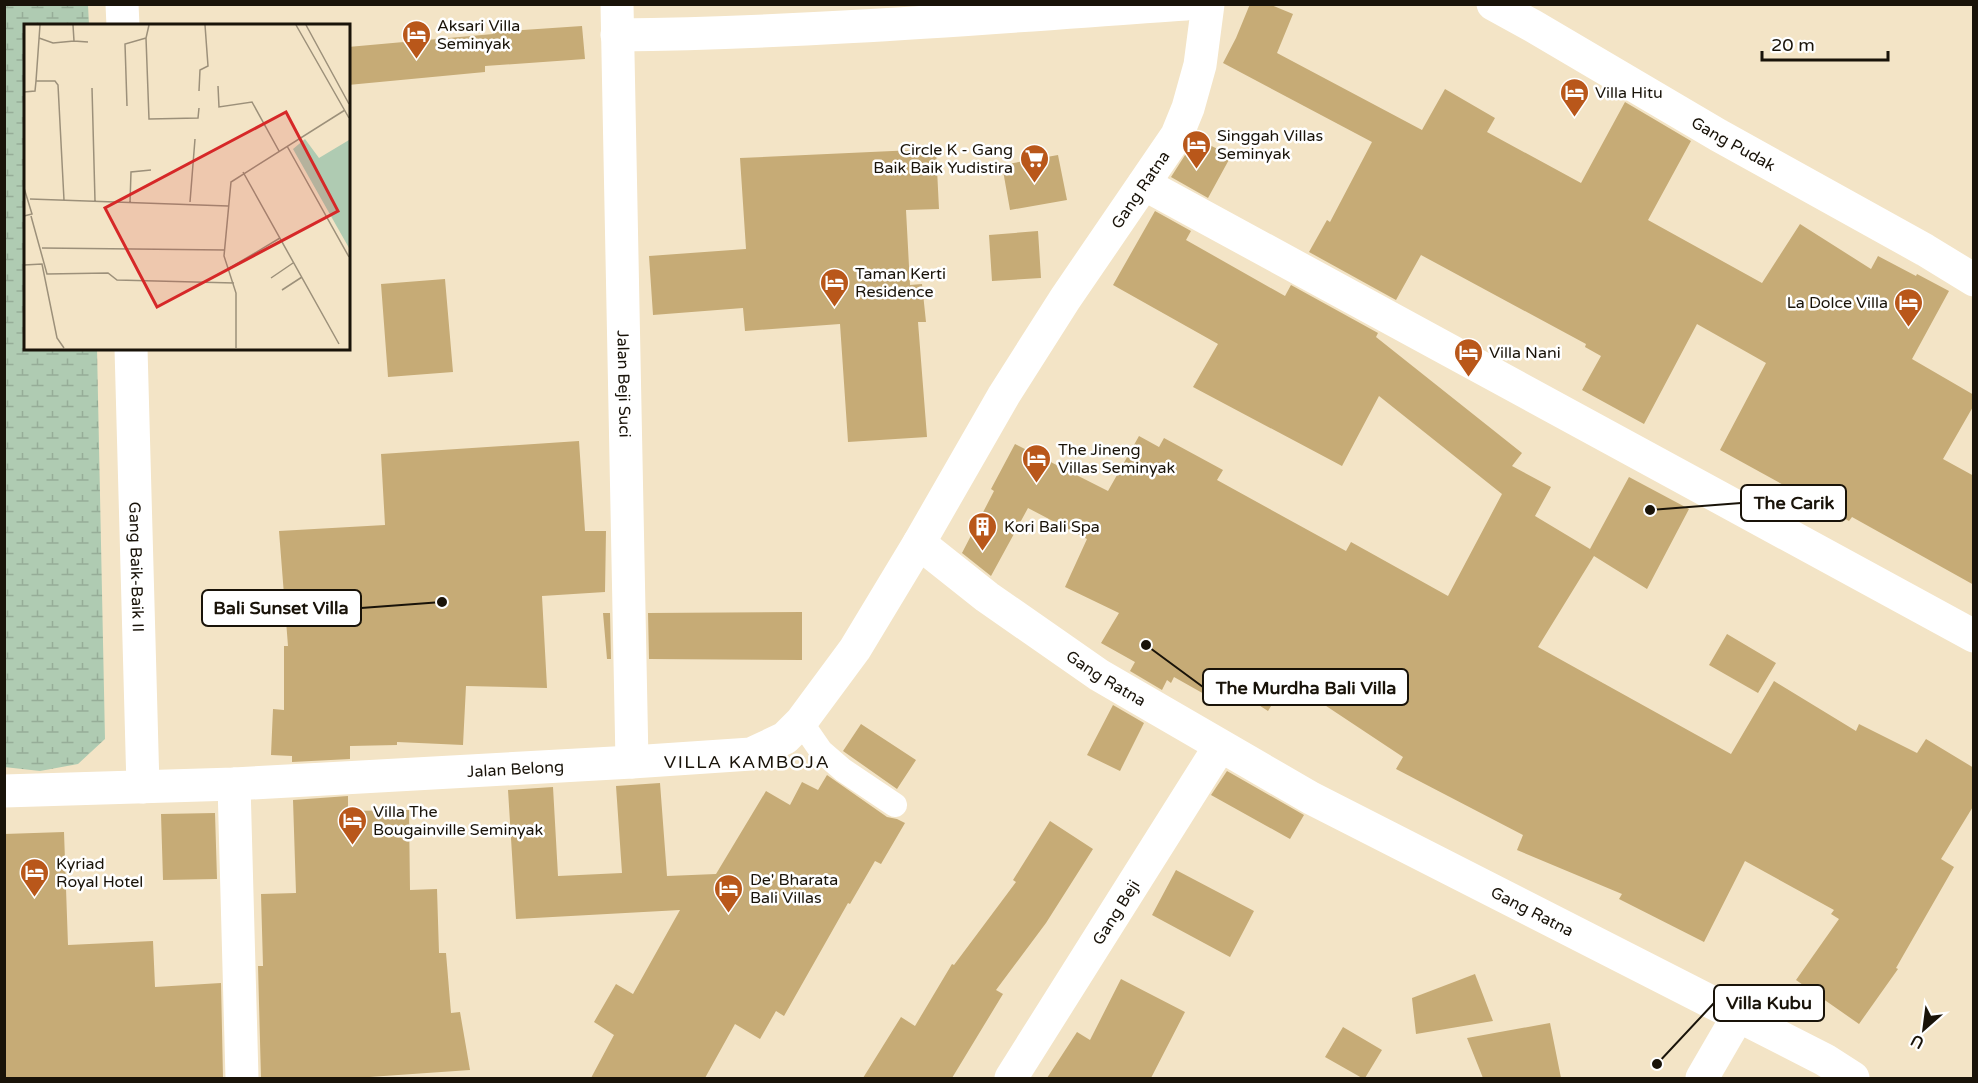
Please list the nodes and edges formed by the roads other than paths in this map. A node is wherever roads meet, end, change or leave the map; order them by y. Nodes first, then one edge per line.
1 (122, 4) edge
2 (1186, 4) edge
3 (1208, 4) edge
4 (1493, 4) edge
5 (617, 20) edge
6 (123, 24) edge
7 (1144, 184) junction
8 (1974, 280) edge
9 (131, 350) edge
10 (919, 543) junction
11 (1974, 636) edge
12 (801, 722) junction
13 (1220, 746) junction
14 (632, 762) junction
15 (234, 784) junction
16 (142, 787) junction
17 (4, 791) edge
18 (895, 804) dead end
19 (1738, 1016) junction
20 (242, 1078) edge
21 (1011, 1078) edge
22 (1702, 1078) edge
23 (1853, 1078) edge

1 - 6 street
2 - 5 street
3 - 7 street, Gang Ratna
4 - 8 street, Gang Pudak
5 - 14 street, Jalan Beji Suci
7 - 10 street, Gang Ratna
7 - 11 street
9 - 16 street, Gang Baik-Baik II
10 - 12 street, Jalan Belong
10 - 13 street, Gang Ratna
12 - 14 street, Jalan Belong
12 - 18 lane
13 - 19 street, Gang Ratna
13 - 21 street, Gang Beji
14 - 15 street, Jalan Belong
15 - 16 street, Jalan Belong
15 - 20 street
16 - 17 street, Jalan Belong
19 - 22 street
19 - 23 street, Gang Ratna

